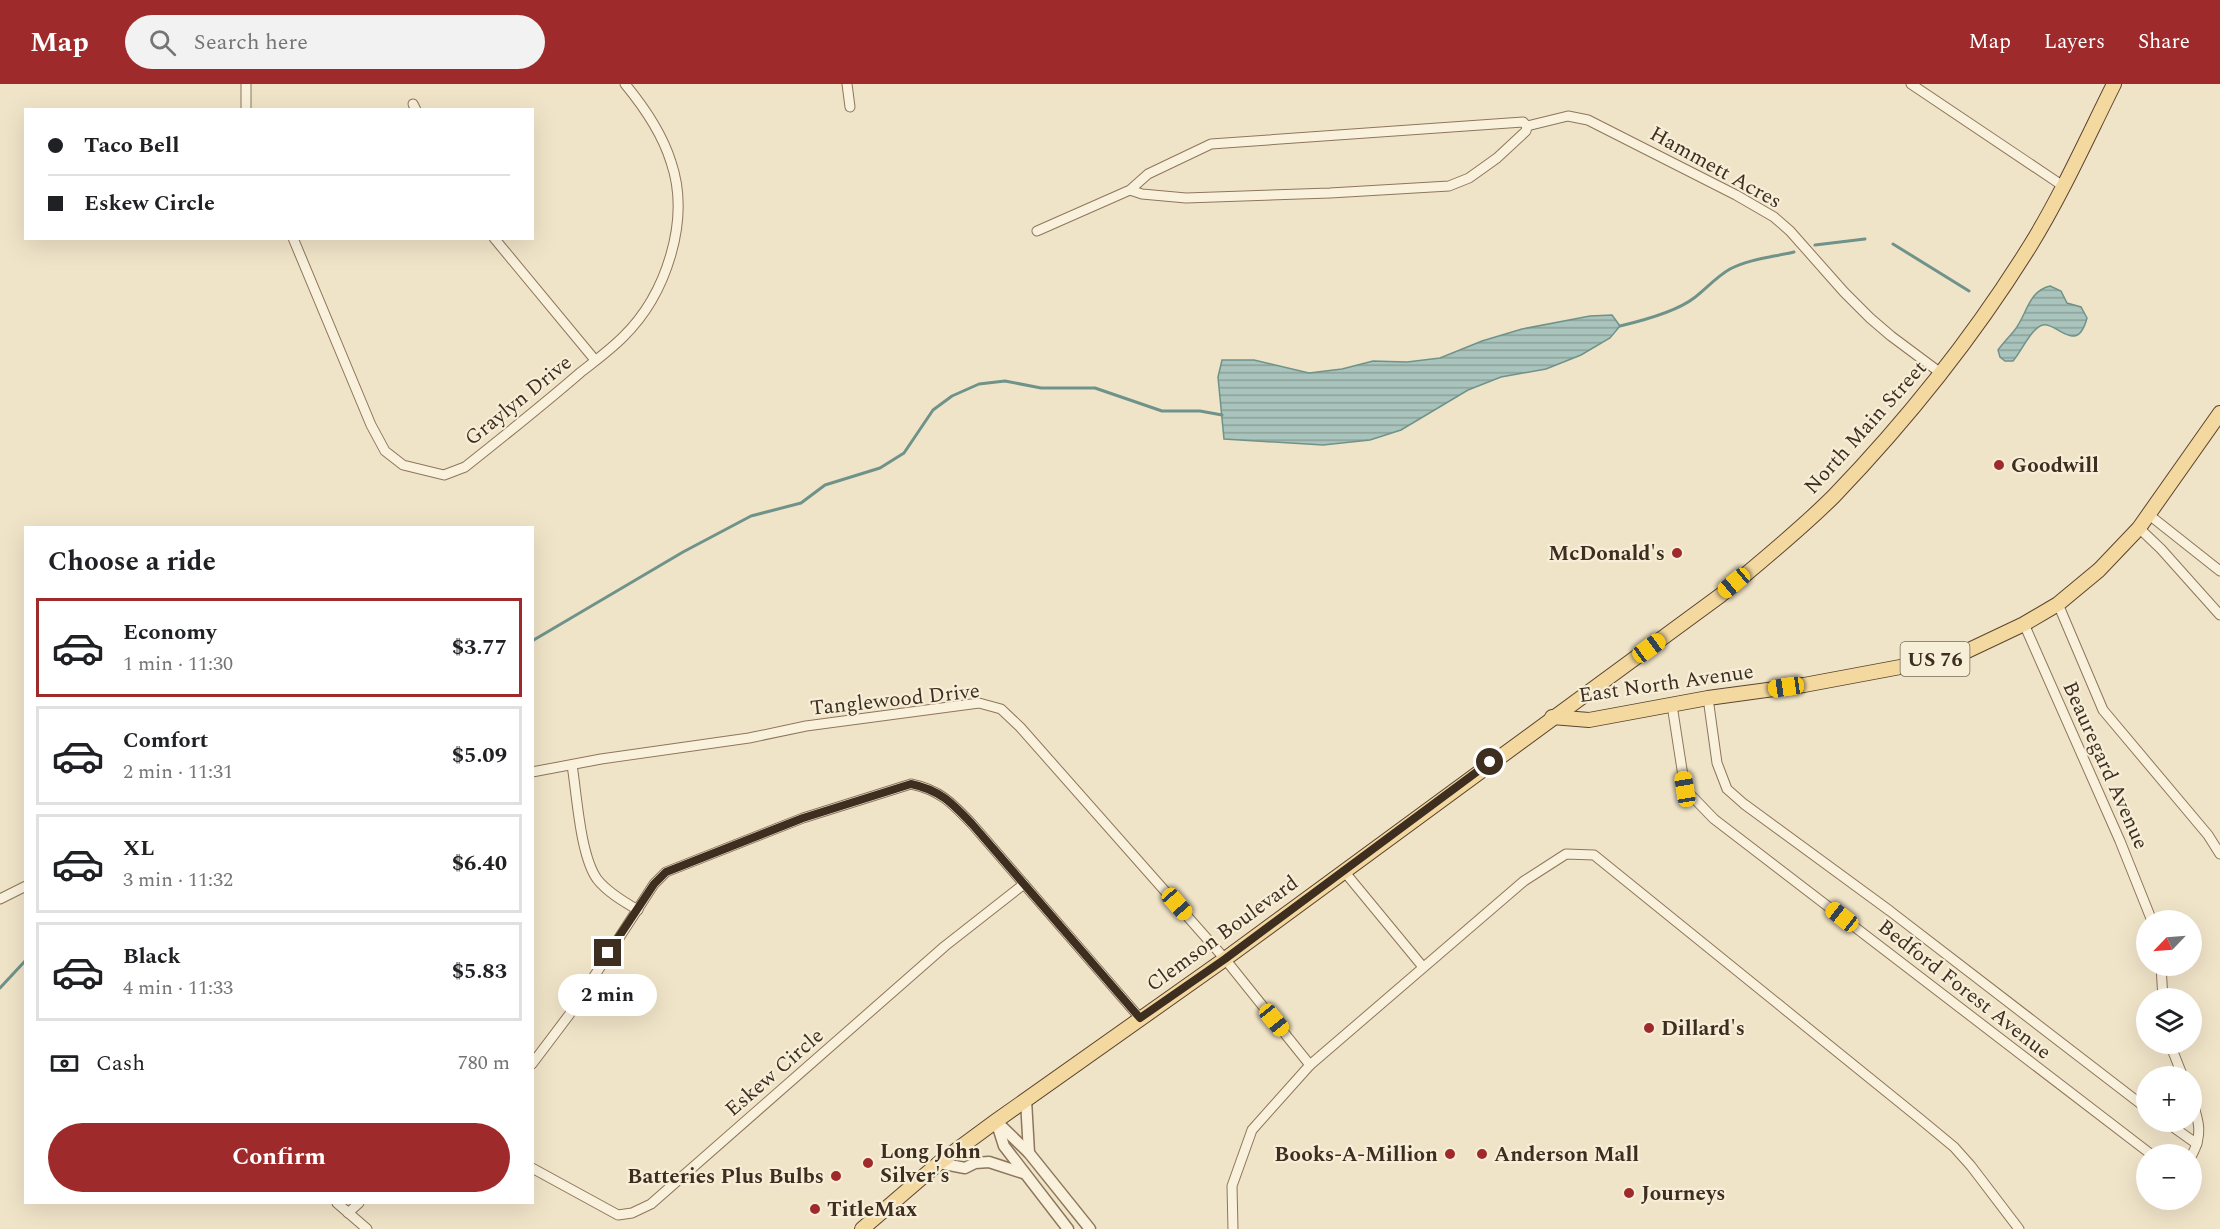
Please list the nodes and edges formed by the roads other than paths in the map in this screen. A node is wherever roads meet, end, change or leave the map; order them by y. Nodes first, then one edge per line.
1 (246, 84) edge
2 (625, 84) edge
3 (847, 84) edge
4 (1911, 84) edge
5 (2114, 84) edge
6 (850, 107) dead end
7 (246, 108) edge
8 (1527, 126) junction
9 (2063, 186) junction
10 (1130, 190) junction
11 (1037, 231) dead end
12 (294, 240) edge
13 (496, 240) edge
14 (595, 360) junction
15 (1942, 374) junction
16 (2220, 413) edge
17 (2148, 514) junction
18 (2139, 528) junction
19 (2220, 571) edge
20 (2058, 604) junction
21 (2220, 615) edge
22 (2024, 624) junction
23 (1708, 698) junction
24 (1672, 705) junction
25 (1552, 717) junction
26 (572, 765) junction
27 (534, 772) edge
28 (2220, 854) edge
29 (1343, 870) junction
30 (1024, 884) junction
31 (24, 887) edge
32 (0, 899) edge
33 (638, 910) junction
34 (2148, 910) edge
35 (1225, 959) junction
36 (1424, 966) junction
37 (1140, 1018) junction
38 (534, 1061) edge
39 (1310, 1065) junction
40 (1026, 1100) junction
41 (2136, 1100) edge
42 (996, 1121) junction
43 (2180, 1132) edge
44 (2198, 1132) edge
45 (2138, 1144) edge
46 (2197, 1144) joint
47 (1029, 1153) junction
48 (939, 1162) junction
49 (534, 1169) edge
50 (1024, 1173) junction
51 (338, 1204) edge
52 (358, 1204) edge
53 (348, 1213) junction
54 (367, 1229) edge
55 (862, 1229) edge
56 (1068, 1229) edge
57 (1090, 1229) edge
58 (1233, 1229) edge
59 (2019, 1229) edge

1 - 7 street
2 - 14 street, Graylyn Drive
3 - 6 street
4 - 9 street
5 - 9 main road, North Main Street
8 - 10 street, Hammett Acres
8 - 10 street
8 - 15 street, Hammett Acres
9 - 15 main road, North Main Street
10 - 11 street, Hammett Acres
12 - 14 street, Graylyn Drive
13 - 14 street
15 - 25 main road, North Main Street
16 - 17 main road, East North Avenue / US 76
17 - 18 main road, East North Avenue / US 76
17 - 19 street
18 - 20 main road, East North Avenue / US 76
18 - 21 street
20 - 22 main road, East North Avenue / US 76
20 - 28 street, Beauregard Avenue
22 - 23 main road, East North Avenue / US 76
22 - 34 street, Beauregard Avenue
23 - 24 main road, East North Avenue / US 76
23 - 41 street, Bedford Forest Avenue
24 - 25 main road, East North Avenue / US 76
24 - 45 street, Bedford Forest Avenue
25 - 29 main road, Clemson Boulevard
26 - 27 street, Tanglewood Drive
26 - 33 street
26 - 35 street, Tanglewood Drive
29 - 35 main road, Clemson Boulevard
29 - 36 street
30 - 33 street
30 - 37 street
30 - 49 street, Eskew Circle
31 - 32 street
33 - 38 street
35 - 37 main road, Clemson Boulevard
35 - 39 street, Tanglewood Drive
36 - 39 street
36 - 59 street
37 - 40 main road, Clemson Boulevard
39 - 58 street
40 - 42 main road, Clemson Boulevard
40 - 47 street
42 - 47 street
42 - 48 main road, Clemson Boulevard
42 - 50 street
43 - 46 street
44 - 46 street
47 - 57 street
48 - 50 street
48 - 55 main road, Clemson Boulevard
50 - 56 street
51 - 53 street
52 - 53 street
53 - 54 street

